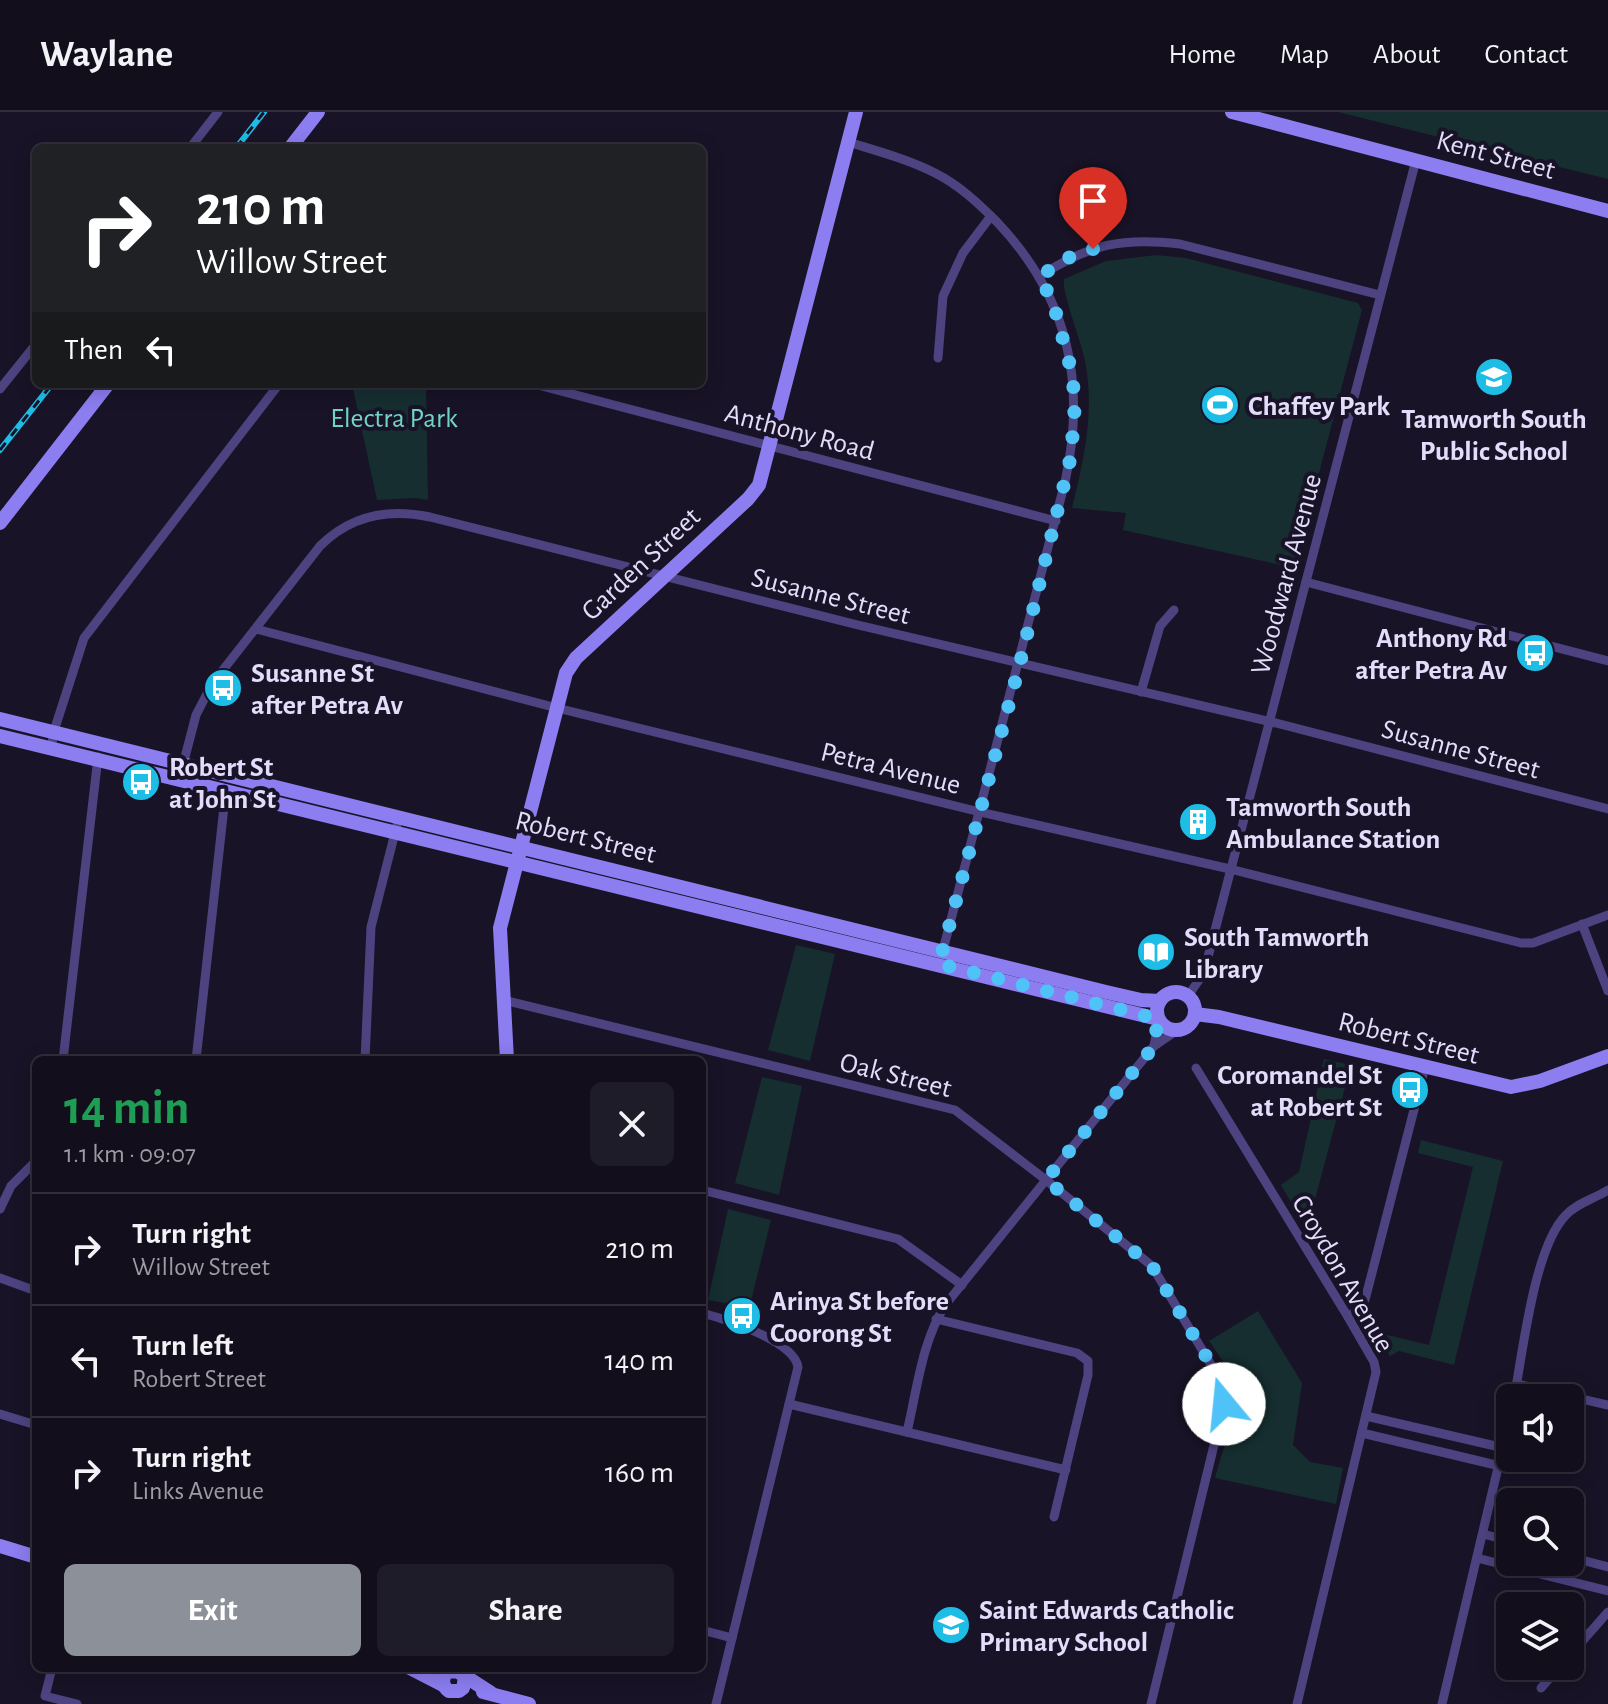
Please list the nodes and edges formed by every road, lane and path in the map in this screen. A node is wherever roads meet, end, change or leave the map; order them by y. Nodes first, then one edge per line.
1 (218, 112) edge
2 (318, 112) edge
3 (856, 112) edge
4 (1232, 112) edge
5 (848, 142) junction
6 (193, 144) edge
7 (293, 144) edge
8 (1416, 160) junction
9 (1608, 211) edge
10 (991, 216) junction
11 (1040, 276) junction
12 (1380, 295) junction
13 (32, 349) edge
14 (938, 358) dead end
15 (105, 388) edge
16 (276, 388) edge
17 (549, 388) edge
18 (0, 389) edge
19 (769, 446) junction
20 (1056, 521) junction
21 (0, 523) edge
22 (662, 577) junction
23 (1306, 582) junction
24 (1174, 610) dead end
25 (256, 629) junction
26 (1608, 661) edge
27 (1020, 662) junction
28 (1141, 692) junction
29 (557, 708) junction
30 (0, 719) edge
31 (1269, 721) junction
32 (54, 731) junction
33 (0, 736) edge
34 (100, 744) junction
35 (51, 749) junction
36 (98, 761) junction
37 (182, 764) junction
38 (227, 775) junction
39 (179, 780) junction
40 (226, 791) junction
41 (1608, 809) edge
42 (980, 812) junction
43 (399, 817) junction
44 (395, 833) junction
45 (519, 847) junction
46 (516, 863) junction
47 (1230, 869) junction
48 (1608, 915) edge
49 (1582, 924) junction
50 (941, 957) junction
51 (1608, 991) edge
52 (1188, 996) junction
53 (503, 1000) junction
54 (1160, 1001) junction
55 (1195, 1014) junction
56 (1159, 1020) junction
57 (1176, 1031) junction
58 (1154, 1046) junction
59 (63, 1056) edge
60 (196, 1056) edge
61 (369, 1056) edge
62 (507, 1056) edge
63 (1608, 1056) edge
64 (1425, 1067) junction
65 (1196, 1068) dead end
66 (32, 1167) edge
67 (1046, 1180) junction
68 (1608, 1190) edge
69 (706, 1191) edge
70 (0, 1209) edge
71 (0, 1278) edge
72 (962, 1285) junction
73 (32, 1290) edge
74 (706, 1314) edge
75 (1348, 1317) junction
76 (936, 1319) junction
77 (1517, 1384) edge
78 (1584, 1399) edge
79 (789, 1404) junction
80 (1608, 1405) edge
81 (0, 1414) edge
82 (1366, 1416) junction
83 (32, 1424) edge
84 (907, 1432) junction
85 (1362, 1433) junction
86 (1496, 1446) edge
87 (1496, 1465) edge
88 (1066, 1470) junction
89 (1498, 1472) edge
90 (1054, 1517) dead end
91 (1483, 1534) junction
92 (1496, 1537) edge
93 (0, 1546) edge
94 (32, 1556) edge
95 (1477, 1558) junction
96 (1584, 1561) edge
97 (1608, 1567) edge
98 (1608, 1591) edge
99 (1608, 1612) edge
100 (706, 1631) edge
101 (732, 1638) junction
102 (1584, 1639) edge
103 (51, 1672) edge
104 (423, 1672) edge
105 (1548, 1680) edge
106 (454, 1683) edge
107 (1541, 1688) dead end
108 (77, 1704) edge
109 (529, 1704) edge
110 (716, 1704) edge
111 (1151, 1704) edge
112 (1297, 1704) edge
113 (1442, 1704) edge

1 - 6 street
2 - 7 street
3 - 5 street, Garden Street
4 - 8 street, Kent Street
5 - 10 street
5 - 19 street, Garden Street
8 - 9 street, Kent Street
8 - 12 street, Woodward Avenue
10 - 11 street
10 - 14 street
11 - 12 street
11 - 20 street
12 - 23 street, Woodward Avenue
13 - 18 street
15 - 21 street
16 - 32 street
17 - 19 street, Anthony Road
19 - 20 street, Anthony Road
19 - 22 street, Garden Street
20 - 27 street
22 - 25 street, Susanne Street
22 - 27 street, Susanne Street
22 - 29 street, Garden Street
23 - 26 street
23 - 31 street, Woodward Avenue
24 - 28 street
25 - 29 street, Petra Avenue
25 - 37 street, Susanne Street
27 - 28 street, Susanne Street
27 - 42 street
28 - 31 street, Susanne Street
29 - 42 street, Petra Avenue
29 - 45 street, Garden Street
30 - 32 street, Robert Street
31 - 41 street, Susanne Street
31 - 47 street, Woodward Avenue
32 - 34 street, Robert Street
32 - 35 street
33 - 35 street, Robert Street
34 - 36 street
34 - 37 street, Robert Street
35 - 36 street, Robert Street
36 - 39 street, Robert Street
36 - 59 street
37 - 38 street, Robert Street
37 - 39 street, Susanne Street
38 - 40 street
38 - 43 street, Robert Street
39 - 40 street, Robert Street
40 - 44 street, Robert Street
40 - 60 street
42 - 47 street, Petra Avenue
42 - 50 street
43 - 44 street
43 - 45 street, Robert Street
44 - 46 street, Robert Street
44 - 61 street
45 - 46 street, Garden Street
45 - 50 street, Robert Street
46 - 50 street, Robert Street
46 - 53 street, Garden Street
47 - 49 street, Petra Avenue
47 - 52 street, Woodward Avenue
48 - 49 street, Petra Avenue
49 - 51 street
50 - 54 street, Robert Street
50 - 56 street, Robert Street
52 - 54 street
52 - 55 street
53 - 62 street, Garden Street
53 - 67 street, Oak Street
54 - 56 street
55 - 57 street
55 - 64 street, Robert Street
56 - 57 street
56 - 58 street
57 - 58 street
58 - 67 street
63 - 64 street, Robert Street
64 - 75 street
65 - 75 street, Croydon Avenue
66 - 70 street
67 - 72 street
67 - 111 street, Oak Street
68 - 77 street
69 - 72 street
71 - 73 street
72 - 76 street
74 - 79 street
75 - 82 street, Croydon Avenue
76 - 84 street
76 - 88 street
78 - 80 street
79 - 84 street
79 - 101 street
81 - 83 street
82 - 85 street, Croydon Avenue
82 - 86 street
84 - 88 street
85 - 87 street
85 - 112 street, Croydon Avenue
88 - 90 street
89 - 91 street
91 - 92 street
91 - 95 street
93 - 94 street
95 - 98 street
95 - 113 street
96 - 97 street
99 - 102 street
100 - 101 street
101 - 110 street
103 - 108 street
104 - 106 street
105 - 107 street
106 - 109 street

